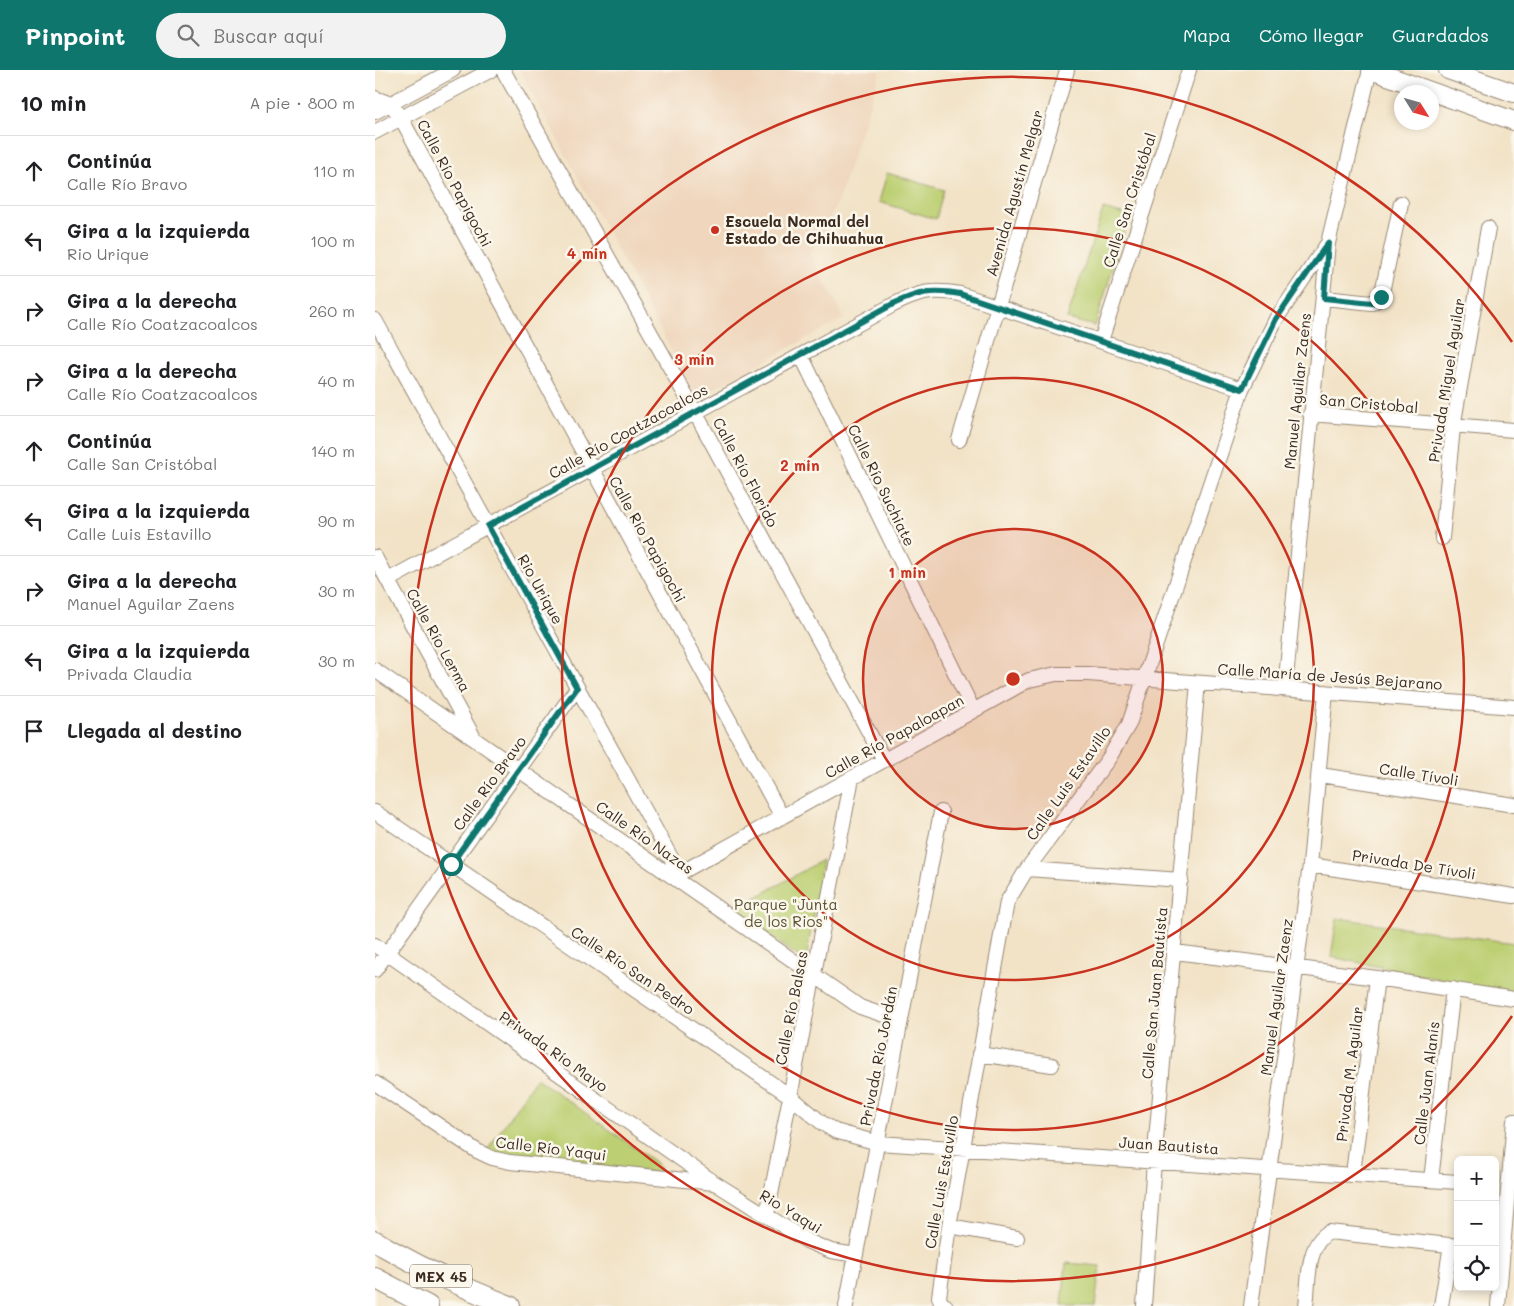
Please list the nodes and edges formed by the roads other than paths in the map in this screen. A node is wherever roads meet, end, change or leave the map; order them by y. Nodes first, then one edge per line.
1 (453, 70) edge
2 (491, 70) edge
3 (503, 70) edge
4 (1067, 70) edge
5 (1189, 70) edge
6 (1371, 70) edge
7 (1448, 70) edge
8 (1514, 93) edge
9 (375, 98) edge
10 (391, 104) junction
11 (375, 112) edge
12 (401, 118) junction
13 (1514, 121) edge
14 (375, 132) edge
15 (1401, 203) dead end
16 (1488, 228) dead end
17 (1328, 243) junction
18 (1324, 298) junction
19 (997, 306) junction
20 (375, 320) edge
21 (1101, 341) junction
22 (801, 355) junction
23 (1242, 389) junction
24 (695, 412) junction
25 (1310, 414) junction
26 (1453, 427) junction
27 (1514, 430) edge
28 (959, 440) dead end
29 (591, 469) junction
30 (488, 526) junction
31 (1442, 538) dead end
32 (375, 557) edge
33 (388, 580) junction
34 (375, 670) edge
35 (1144, 679) junction
36 (1198, 683) junction
37 (577, 688) junction
38 (1285, 689) junction
39 (1326, 692) junction
40 (1514, 707) edge
41 (973, 710) junction
42 (475, 739) junction
43 (884, 760) junction
44 (519, 769) junction
45 (1319, 775) junction
46 (852, 778) junction
47 (1514, 805) edge
48 (375, 812) edge
49 (941, 812) dead end
50 (782, 817) junction
51 (451, 864) junction
52 (1310, 865) junction
53 (1027, 869) junction
54 (677, 875) junction
55 (1181, 880) junction
56 (1514, 896) edge
57 (375, 945) edge
58 (1175, 952) junction
59 (387, 953) junction
60 (1297, 967) junction
61 (375, 970) edge
62 (814, 976) junction
63 (1377, 978) junction
64 (1453, 989) junction
65 (1514, 999) edge
66 (901, 1021) junction
67 (979, 1054) junction
68 (1052, 1065) dead end
69 (375, 1083) edge
70 (790, 1096) junction
71 (1514, 1121) edge
72 (878, 1143) junction
73 (964, 1147) junction
74 (1154, 1161) junction
75 (1269, 1168) junction
76 (1353, 1174) junction
77 (1431, 1180) junction
78 (1506, 1180) edge
79 (1454, 1182) edge
80 (715, 1183) junction
81 (767, 1215) junction
82 (949, 1226) junction
83 (1017, 1238) dead end
84 (375, 1241) edge
85 (1454, 1246) edge
86 (1499, 1249) edge
87 (856, 1255) junction
88 (1507, 1271) edge
89 (375, 1278) edge
90 (428, 1306) edge
91 (510, 1306) edge
92 (846, 1306) edge
93 (946, 1306) edge
94 (1144, 1306) edge
95 (1251, 1306) edge
96 (1306, 1306) edge
97 (1441, 1306) edge
98 (1498, 1306) edge

1 - 10 street
2 - 12 street
3 - 24 street, Calle Río Florido
4 - 19 street, Avenida Agustín Melgar
5 - 21 street, Calle San Cristóbal
6 - 13 main road
6 - 17 street, Manuel Aguilar Zaens
7 - 8 main road
9 - 10 street
10 - 11 street
10 - 12 street, Calle Río Papigochi
12 - 14 street
12 - 29 street, Calle Río Papigochi
15 - 18 street
16 - 26 street, Privada Miguel Aguilar
17 - 18 street, Manuel Aguilar Zaens
17 - 23 street, Calle Luis Estavillo
18 - 25 street, Manuel Aguilar Zaens
19 - 21 street
19 - 22 street, Calle Río Coatzacoalcos
19 - 28 street, Avenida Agustín Melgar
20 - 30 street, Rio Urique
21 - 23 street
22 - 24 street, Calle Río Coatzacoalcos
22 - 41 street, Calle Río Suchiate
23 - 35 street, Calle Luis Estavillo
24 - 29 street, Calle Río Coatzacoalcos
24 - 43 street, Calle Río Florido
25 - 26 street, San Cristobal
25 - 38 street, Manuel Aguilar Zaens
26 - 27 street, San Cristobal
26 - 31 street, Privada Miguel Aguilar
29 - 30 street, Calle Río Coatzacoalcos
29 - 50 street, Calle Río Papigochi
30 - 33 street, Calle Río Coatzacoalcos
30 - 37 street, Rio Urique
32 - 33 street, Calle Río Lerma
33 - 42 street, Calle Río Lerma
34 - 42 street, Calle Río Nazas
35 - 36 street, Calle María de Jesús Bejarano
35 - 41 street, Calle Río Papaloapan
35 - 53 street, Calle Luis Estavillo
36 - 38 street, Calle María de Jesús Bejarano
36 - 55 street, Calle San Juan Bautista
37 - 44 street, Calle Río Bravo
37 - 54 street, Rio Urique
38 - 39 street, Calle María de Jesús Bejarano
39 - 40 street, Calle María de Jesús Bejarano
39 - 45 street, Manuel Aguilar Zaenz
41 - 43 street, Calle Río Papaloapan
42 - 44 street, Calle Río Nazas
43 - 46 street, Calle Río Papaloapan
44 - 51 street, Calle Río Bravo
44 - 54 street, Calle Río Nazas
45 - 47 street, Calle Tívoli
45 - 52 street, Manuel Aguilar Zaenz
46 - 50 street, Calle Río Papaloapan
46 - 62 street, Calle Río Balsas
48 - 51 street, Calle Río San Pedro
49 - 66 street, Privada Río Jordán
50 - 54 street, Calle Río Papaloapan
51 - 59 street, Calle Río Bravo
51 - 70 street, Calle Río San Pedro
52 - 56 street, Privada De Tívoli
52 - 60 street, Manuel Aguilar Zaenz
53 - 55 street
53 - 67 street, Calle Luis Estavillo
54 - 62 street, Calle Río Nazas
55 - 58 street, Calle San Juan Bautista
57 - 59 street, Privada Río Mayo
58 - 60 street
58 - 74 street, Calle San Juan Bautista
59 - 61 street, Calle Río Bravo
59 - 80 street, Privada Río Mayo
60 - 63 street
60 - 75 street, Manuel Aguilar Zaenz
62 - 66 street, Calle Río Nazas
62 - 70 street, Calle Río Balsas
63 - 64 street
63 - 76 street, Privada M. Aguilar
64 - 65 street
64 - 77 street, Calle Juan Alanís
66 - 72 street, Privada Río Jordán
67 - 68 street
67 - 73 street, Calle Luis Estavillo
69 - 80 street, Calle Río Yaqui
70 - 72 street, Calle Río San Pedro
70 - 81 street, Calle Río Balsas
71 - 78 street
72 - 73 street, Juan Bautista
72 - 87 street, Privada Río Jordán
73 - 74 street, Juan Bautista
73 - 82 street, Calle Luis Estavillo
74 - 75 street, Juan Bautista
74 - 94 street, Calle San Juan Bautista
75 - 76 street, Juan Bautista
75 - 95 street, Manuel Aguilar Zaenz
76 - 77 street, Juan Bautista
77 - 79 street, Juan Bautista
78 - 86 street
80 - 81 street, Rio Yaqui
81 - 87 street, Rio Yaqui
82 - 83 street
82 - 93 street, Calle Luis Estavillo
84 - 91 highway, MEX 45
85 - 96 street
85 - 97 street
86 - 88 street
87 - 92 street, Privada Río Jordán
88 - 98 street
89 - 90 highway, MEX 45

